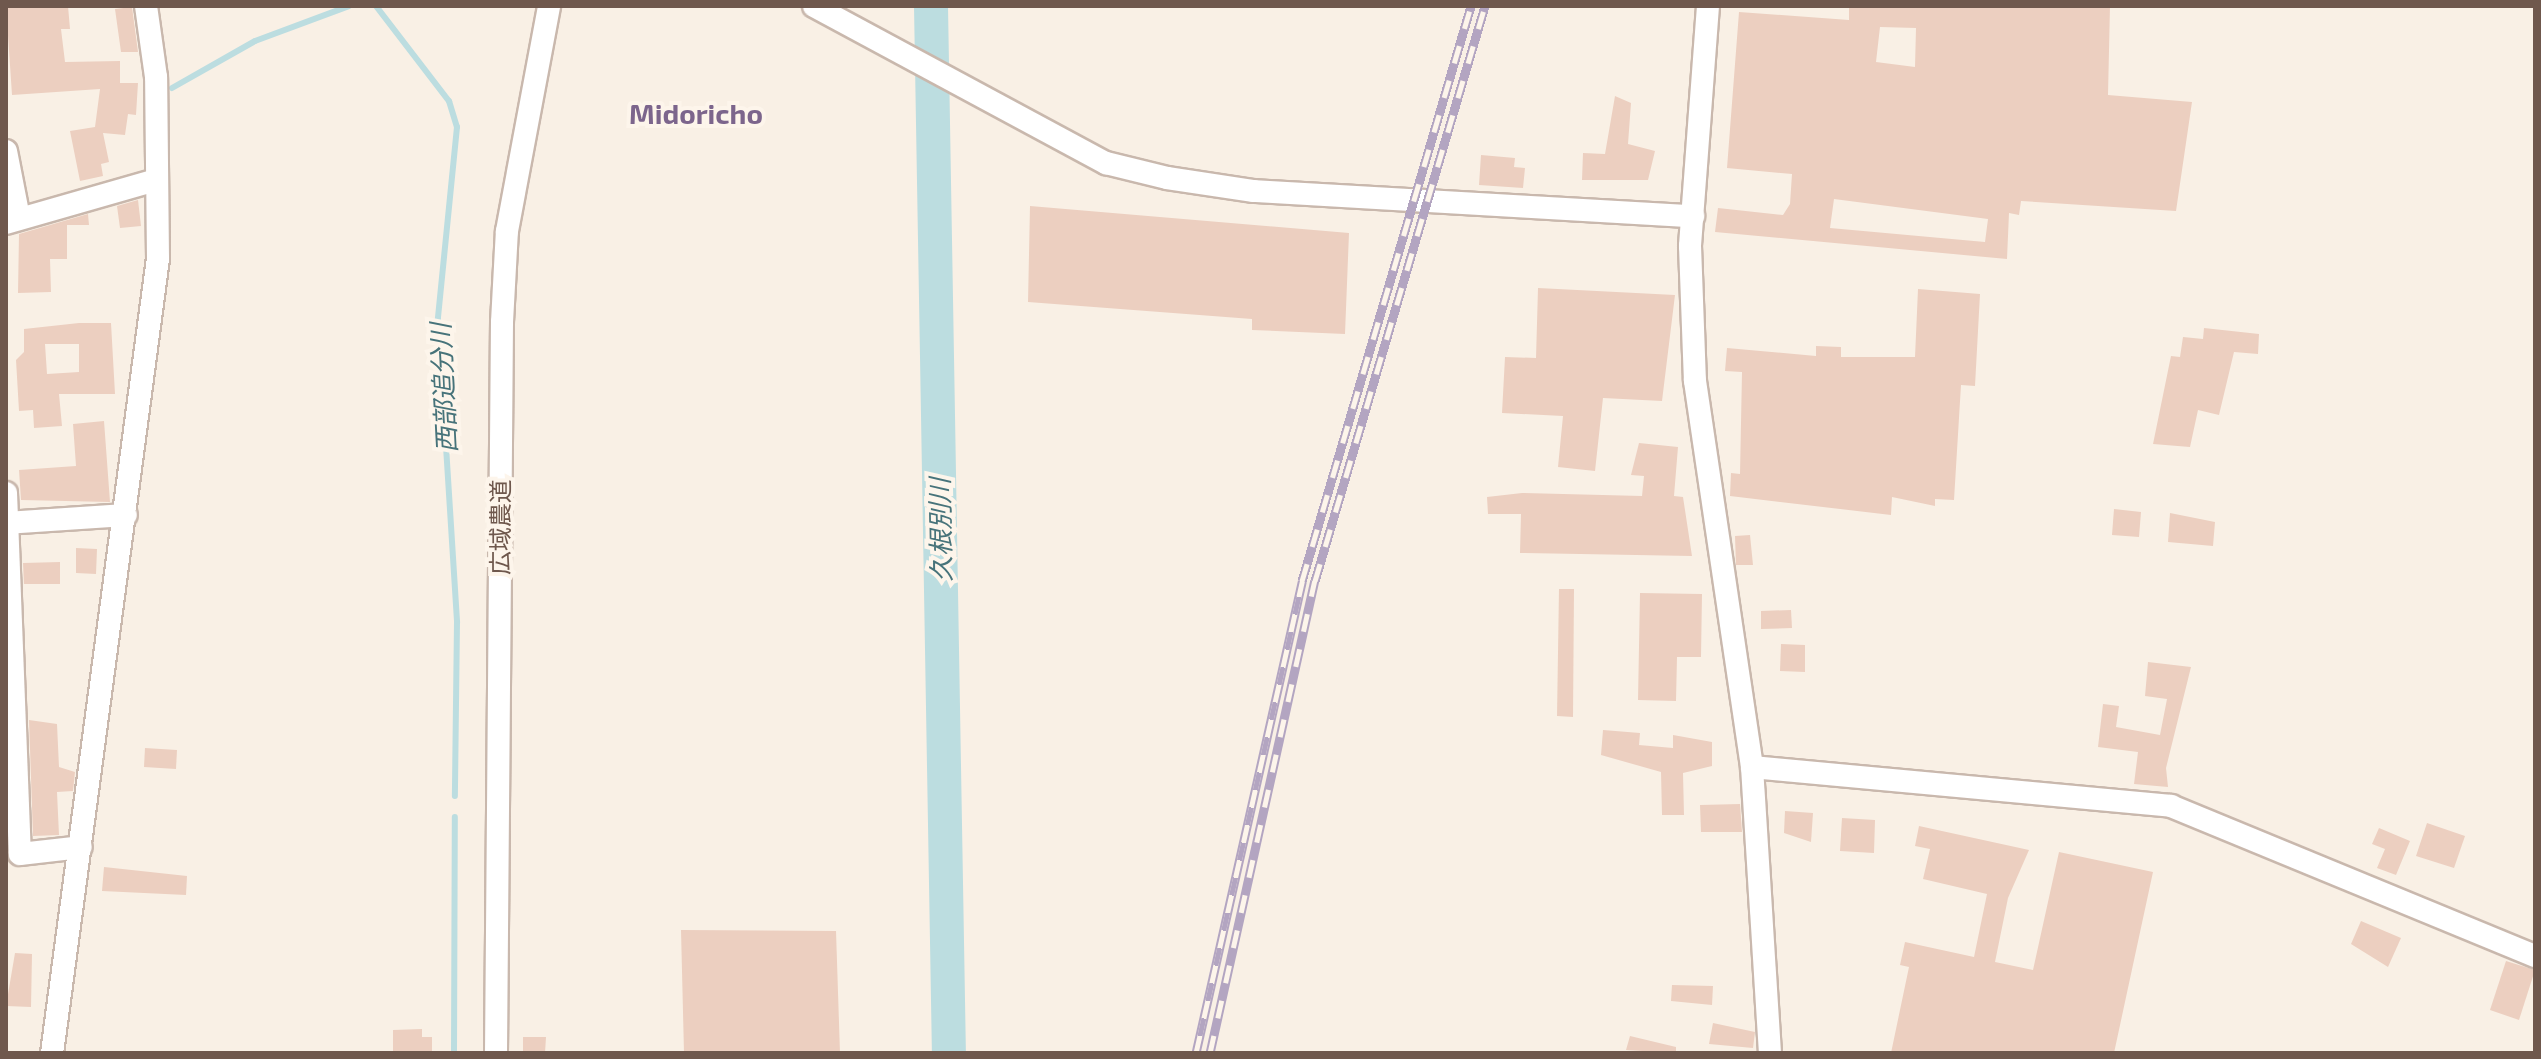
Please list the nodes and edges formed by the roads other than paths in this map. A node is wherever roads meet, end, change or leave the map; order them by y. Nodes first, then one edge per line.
1 (146, 6) edge
2 (549, 6) edge
3 (814, 6) edge
4 (1708, 6) edge
5 (6, 151) edge
6 (156, 180) junction
7 (1693, 216) junction
8 (12, 221) edge
9 (6, 493) edge
10 (126, 515) junction
11 (6, 523) edge
12 (1752, 767) junction
13 (81, 847) junction
14 (2535, 956) edge
15 (52, 1053) edge
16 (496, 1053) edge
17 (1770, 1053) edge

1 - 6 street
2 - 16 street, 広域農道
3 - 7 street
4 - 7 street
5 - 8 street
6 - 8 street
6 - 10 street
7 - 12 street
9 - 11 street
10 - 11 street
10 - 13 street
11 - 13 street
12 - 14 street
12 - 17 street
13 - 15 street

